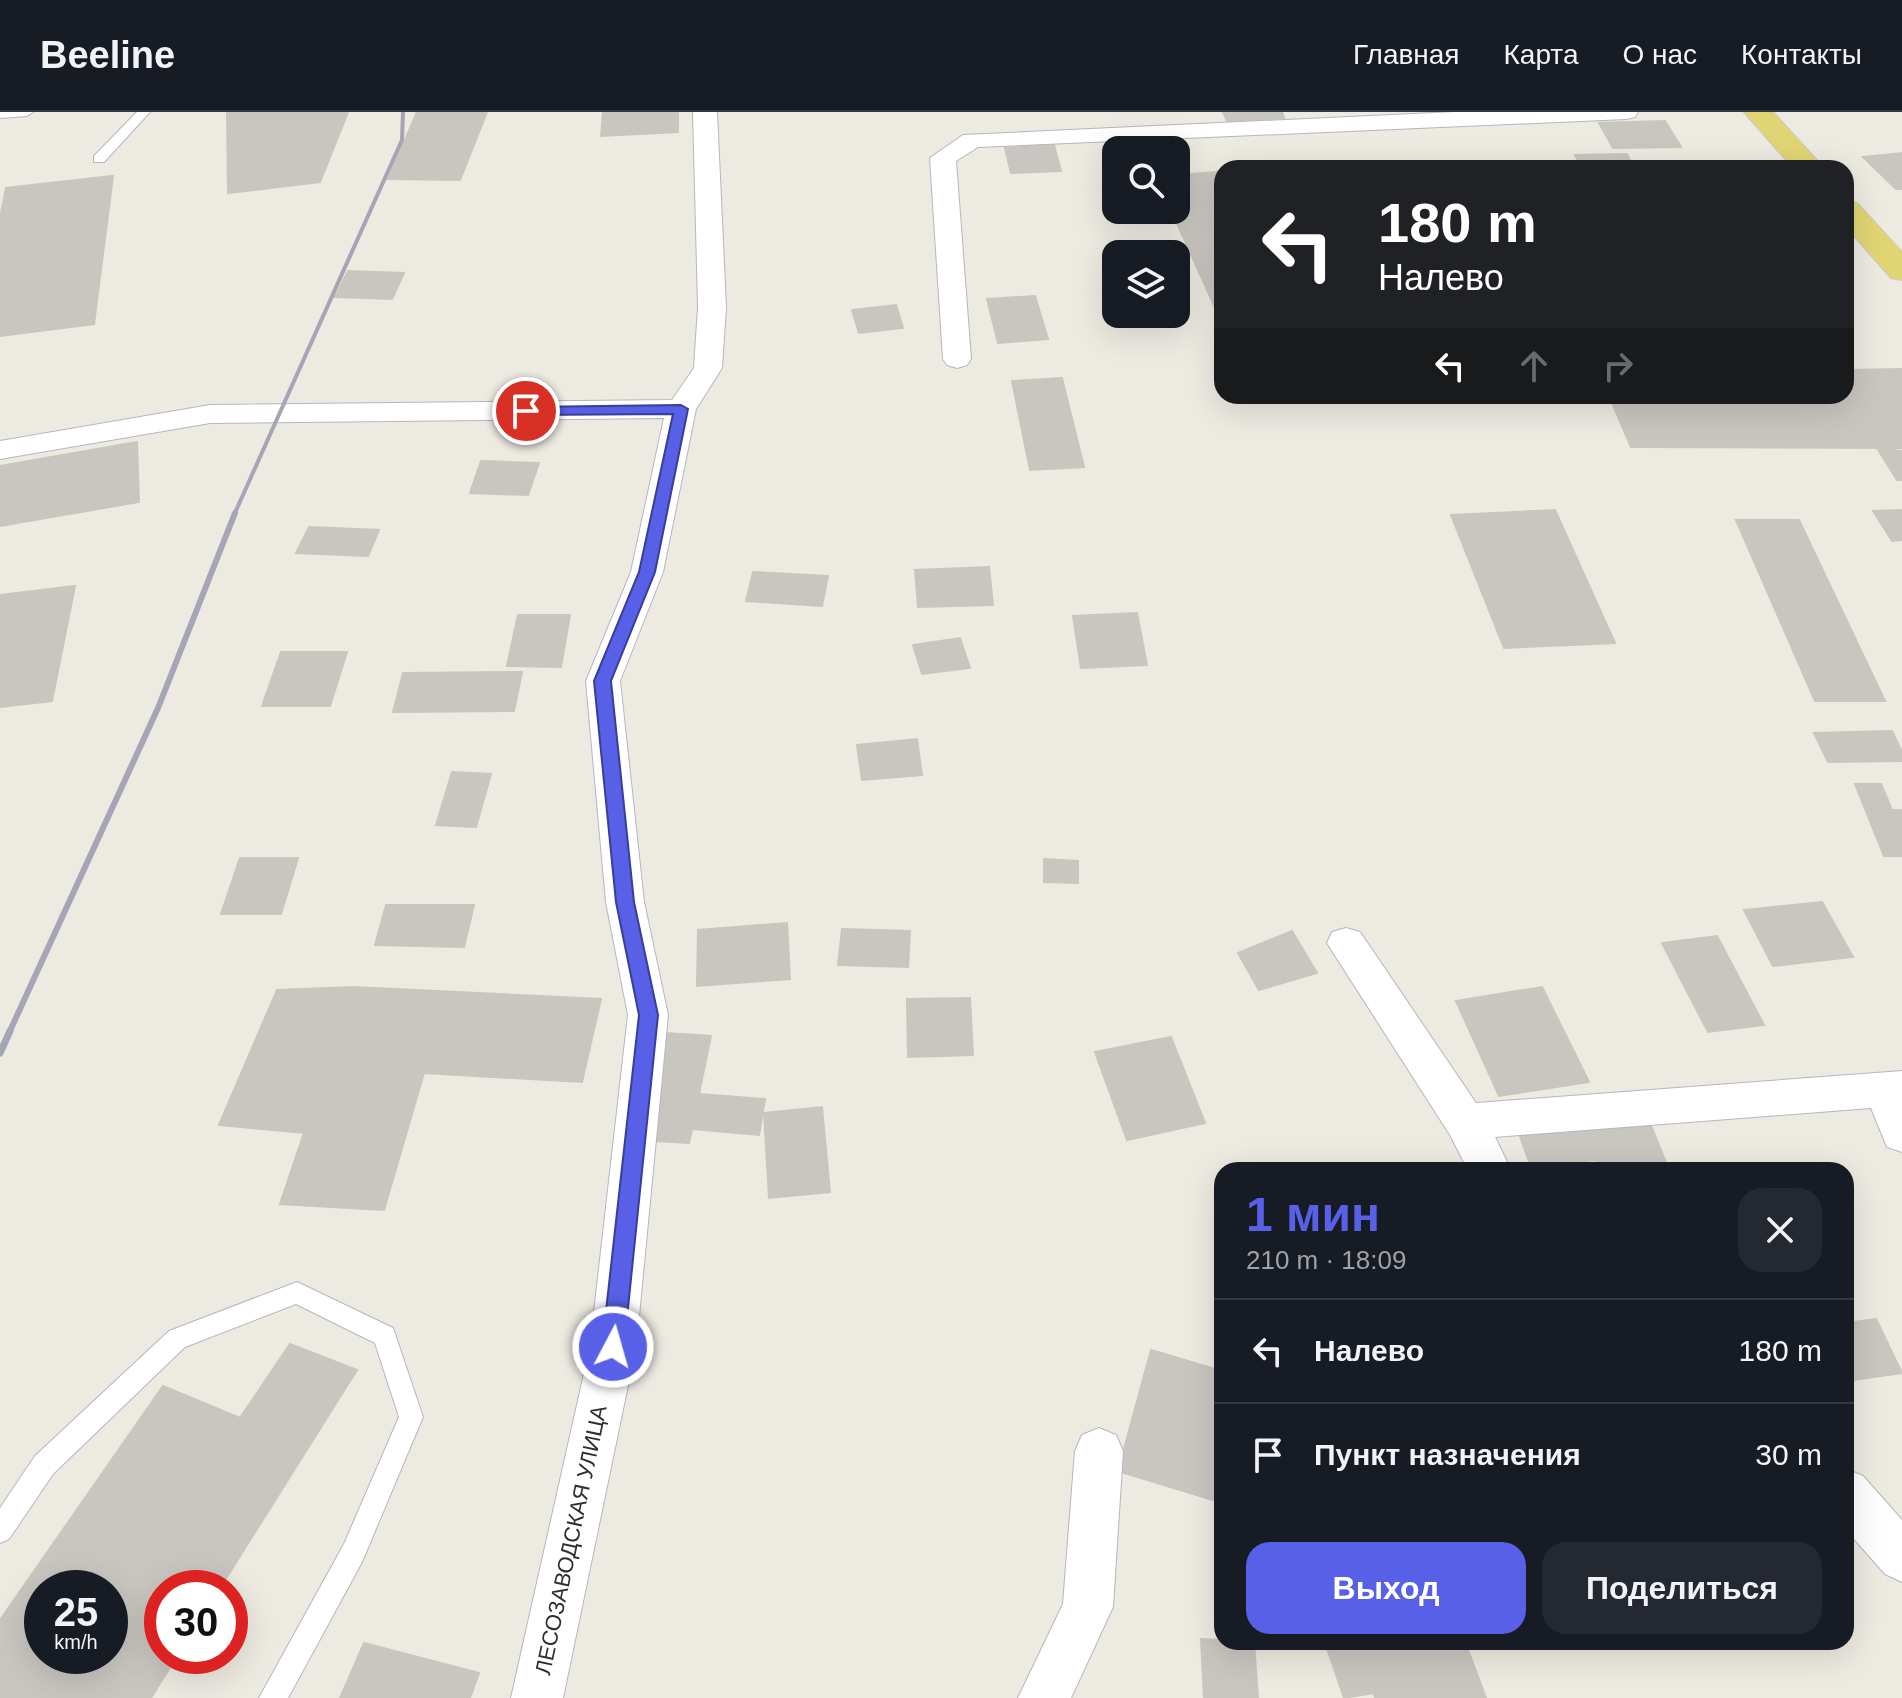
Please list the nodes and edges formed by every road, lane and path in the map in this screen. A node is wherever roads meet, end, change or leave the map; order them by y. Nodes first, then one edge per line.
1 (27, 112) edge
2 (144, 112) edge
3 (705, 112) edge
4 (1626, 112) edge
5 (1758, 112) edge
6 (0, 114) edge
7 (99, 159) dead end
8 (1802, 160) edge
9 (1854, 218) edge
10 (1902, 271) edge
11 (957, 359) dead end
12 (681, 409) junction
13 (0, 450) edge
14 (1346, 943) dead end
15 (1894, 1089) edge
16 (1465, 1122) junction
17 (1902, 1134) edge
18 (1486, 1162) edge
19 (1099, 1451) dead end
20 (1854, 1502) edge
21 (0, 1530) edge
22 (1902, 1557) edge
23 (273, 1698) edge
24 (537, 1698) edge
25 (1044, 1698) edge

1 - 6 lane
2 - 7 lane
3 - 12 street, ЛЕСОЗАВОДСКАЯ УЛИЦА
4 - 11 street
5 - 8 main road
9 - 10 main road
12 - 13 street
12 - 24 street, ЛЕСОЗАВОДСКАЯ УЛИЦА
14 - 16 street
15 - 16 street
15 - 17 street
16 - 18 street
19 - 25 street
20 - 22 street
21 - 23 lane

